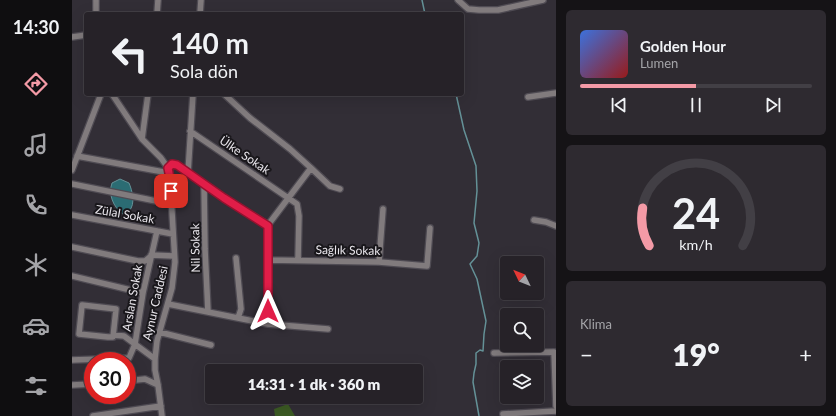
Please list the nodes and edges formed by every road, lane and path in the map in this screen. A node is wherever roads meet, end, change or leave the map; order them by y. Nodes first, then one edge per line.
1 (96, 0) edge
2 (158, 0) edge
3 (201, 0) edge
4 (458, 0) edge
5 (543, 0) edge
6 (96, 12) edge
7 (157, 12) edge
8 (200, 12) edge
9 (84, 35) edge
10 (72, 37) edge
11 (556, 93) edge
12 (100, 96) edge
13 (113, 96) edge
14 (148, 96) edge
15 (194, 96) edge
16 (226, 96) edge
17 (528, 97) dead end
18 (190, 131) junction
19 (142, 139) junction
20 (78, 156) junction
21 (74, 161) edge
22 (311, 168) junction
23 (72, 170) edge
24 (168, 170) junction
25 (188, 173) junction
26 (72, 184) edge
27 (204, 184) junction
28 (340, 189) dead end
29 (288, 198) junction
30 (171, 204) junction
31 (383, 209) dead end
32 (72, 215) edge
33 (534, 220) dead end
34 (268, 226) junction
35 (556, 226) edge
36 (430, 228) dead end
37 (157, 231) junction
38 (173, 234) junction
39 (72, 247) edge
40 (151, 256) junction
41 (174, 256) junction
42 (236, 258) dead end
43 (268, 260) junction
44 (298, 260) junction
45 (379, 262) junction
46 (72, 276) edge
47 (143, 293) junction
48 (168, 304) junction
49 (208, 312) junction
50 (238, 318) junction
51 (268, 324) junction
52 (328, 329) dead end
53 (159, 332) junction
54 (113, 335) junction
55 (135, 344) junction
56 (211, 345) dead end
57 (494, 353) dead end
58 (155, 359) junction
59 (72, 360) edge
60 (136, 380) edge
61 (555, 383) edge
62 (84, 384) edge
63 (72, 385) edge
64 (158, 385) junction
65 (161, 406) junction
66 (556, 406) edge
67 (556, 411) edge
68 (503, 414) dead end
69 (93, 416) edge
70 (162, 416) edge

1 - 6 street
2 - 7 street
3 - 8 street
4 - 5 street
9 - 10 street
11 - 17 street
12 - 20 street
13 - 19 street
14 - 19 street
15 - 18 street
16 - 22 street
18 - 25 street
18 - 29 street, Ülke Sokak
19 - 24 street
20 - 21 street
20 - 24 street
21 - 23 street
22 - 28 street
22 - 29 street
24 - 25 street
24 - 30 street, Aynur Caddesi
25 - 27 street
26 - 30 street
27 - 34 street
27 - 49 street, Nil Sokak
29 - 34 street
29 - 44 street
30 - 38 street, Aynur Caddesi
31 - 45 street
32 - 37 street, Zülal Sokak
33 - 35 street
34 - 43 street
36 - 45 street, Sağlık Sokak
37 - 38 street, Zülal Sokak
37 - 40 street, Arslan Sokak
38 - 41 street, Aynur Caddesi
39 - 40 street
40 - 41 street
40 - 47 street, Arslan Sokak
41 - 48 street, Aynur Caddesi
42 - 50 street
43 - 44 street, Sağlık Sokak
43 - 51 street
44 - 45 street, Sağlık Sokak
46 - 47 street
47 - 55 street, Arslan Sokak
48 - 49 street
48 - 53 street, Aynur Caddesi
49 - 50 street
50 - 51 street
51 - 52 street
53 - 56 street
53 - 58 street, Aynur Caddesi
54 - 54 street
54 - 55 street
55 - 58 street
55 - 59 street
57 - 61 street
58 - 64 street, Aynur Caddesi
60 - 64 street
61 - 66 street
62 - 63 street
64 - 65 street, Aynur Caddesi
65 - 69 street
65 - 70 street, Aynur Caddesi
67 - 68 street

